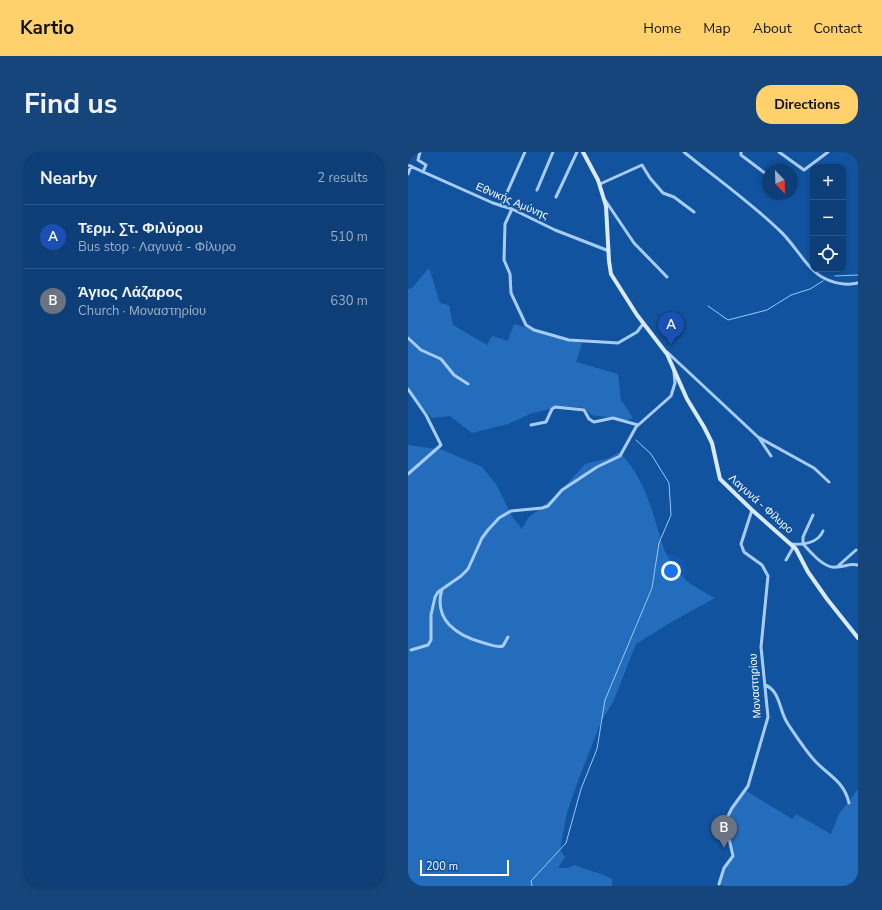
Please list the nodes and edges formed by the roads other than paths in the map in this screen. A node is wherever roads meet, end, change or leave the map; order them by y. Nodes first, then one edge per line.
1 (420, 152) edge
2 (525, 152) edge
3 (553, 152) edge
4 (576, 152) edge
5 (583, 152) edge
6 (684, 152) edge
7 (741, 152) edge
8 (779, 152) edge
9 (828, 152) edge
10 (410, 166) edge
11 (762, 171) edge
12 (423, 172) junction
13 (408, 174) edge
14 (600, 184) junction
15 (537, 190) dead end
16 (556, 197) dead end
17 (604, 198) junction
18 (501, 206) junction
19 (512, 209) junction
20 (694, 212) dead end
21 (609, 251) junction
22 (667, 277) dead end
23 (858, 283) edge
24 (643, 324) junction
25 (408, 338) edge
26 (664, 350) junction
27 (674, 370) junction
28 (468, 384) dead end
29 (408, 389) edge
30 (531, 424) dead end
31 (638, 425) junction
32 (758, 437) junction
33 (771, 456) dead end
34 (408, 474) edge
35 (829, 482) dead end
36 (752, 510) junction
37 (813, 515) dead end
38 (824, 531) dead end
39 (803, 544) junction
40 (793, 545) junction
41 (856, 550) dead end
42 (786, 560) dead end
43 (858, 565) edge
44 (837, 567) junction
45 (442, 589) junction
46 (508, 637) dead end
47 (858, 638) edge
48 (411, 650) dead end
49 (765, 685) junction
50 (849, 803) dead end
51 (719, 884) dead end

1 - 12 street
2 - 18 street
3 - 15 street
4 - 16 street
5 - 14 street, Λαγυνά - Φίλυρο
6 - 23 street
7 - 11 street
8 - 9 street
10 - 12 street, Εθνικής Αμύνης
10 - 13 street
12 - 18 street, Εθνικής Αμύνης
14 - 17 street, Λαγυνά - Φίλυρο
14 - 20 street
17 - 21 street, Λαγυνά - Φίλυρο
17 - 22 street
18 - 19 street, Εθνικής Αμύνης
19 - 21 street, Εθνικής Αμύνης
19 - 24 street
21 - 24 street, Λαγυνά - Φίλυρο
24 - 26 street, Λαγυνά - Φίλυρο
25 - 28 street
26 - 27 street, Λαγυνά - Φίλυρο
26 - 32 street
27 - 31 street
27 - 36 street, Λαγυνά - Φίλυρο
29 - 34 street
30 - 31 street
31 - 45 street
32 - 33 street
32 - 35 street
36 - 40 street, Λαγυνά - Φίλυρο
36 - 49 street, Μοναστηρίου
37 - 39 street
38 - 39 street
39 - 40 street
39 - 44 street
40 - 42 street
40 - 47 street, Λαγυνά - Φίλυρο
41 - 44 street
43 - 44 street
45 - 46 street
45 - 48 street
49 - 50 street
49 - 51 street, Μοναστηρίου

